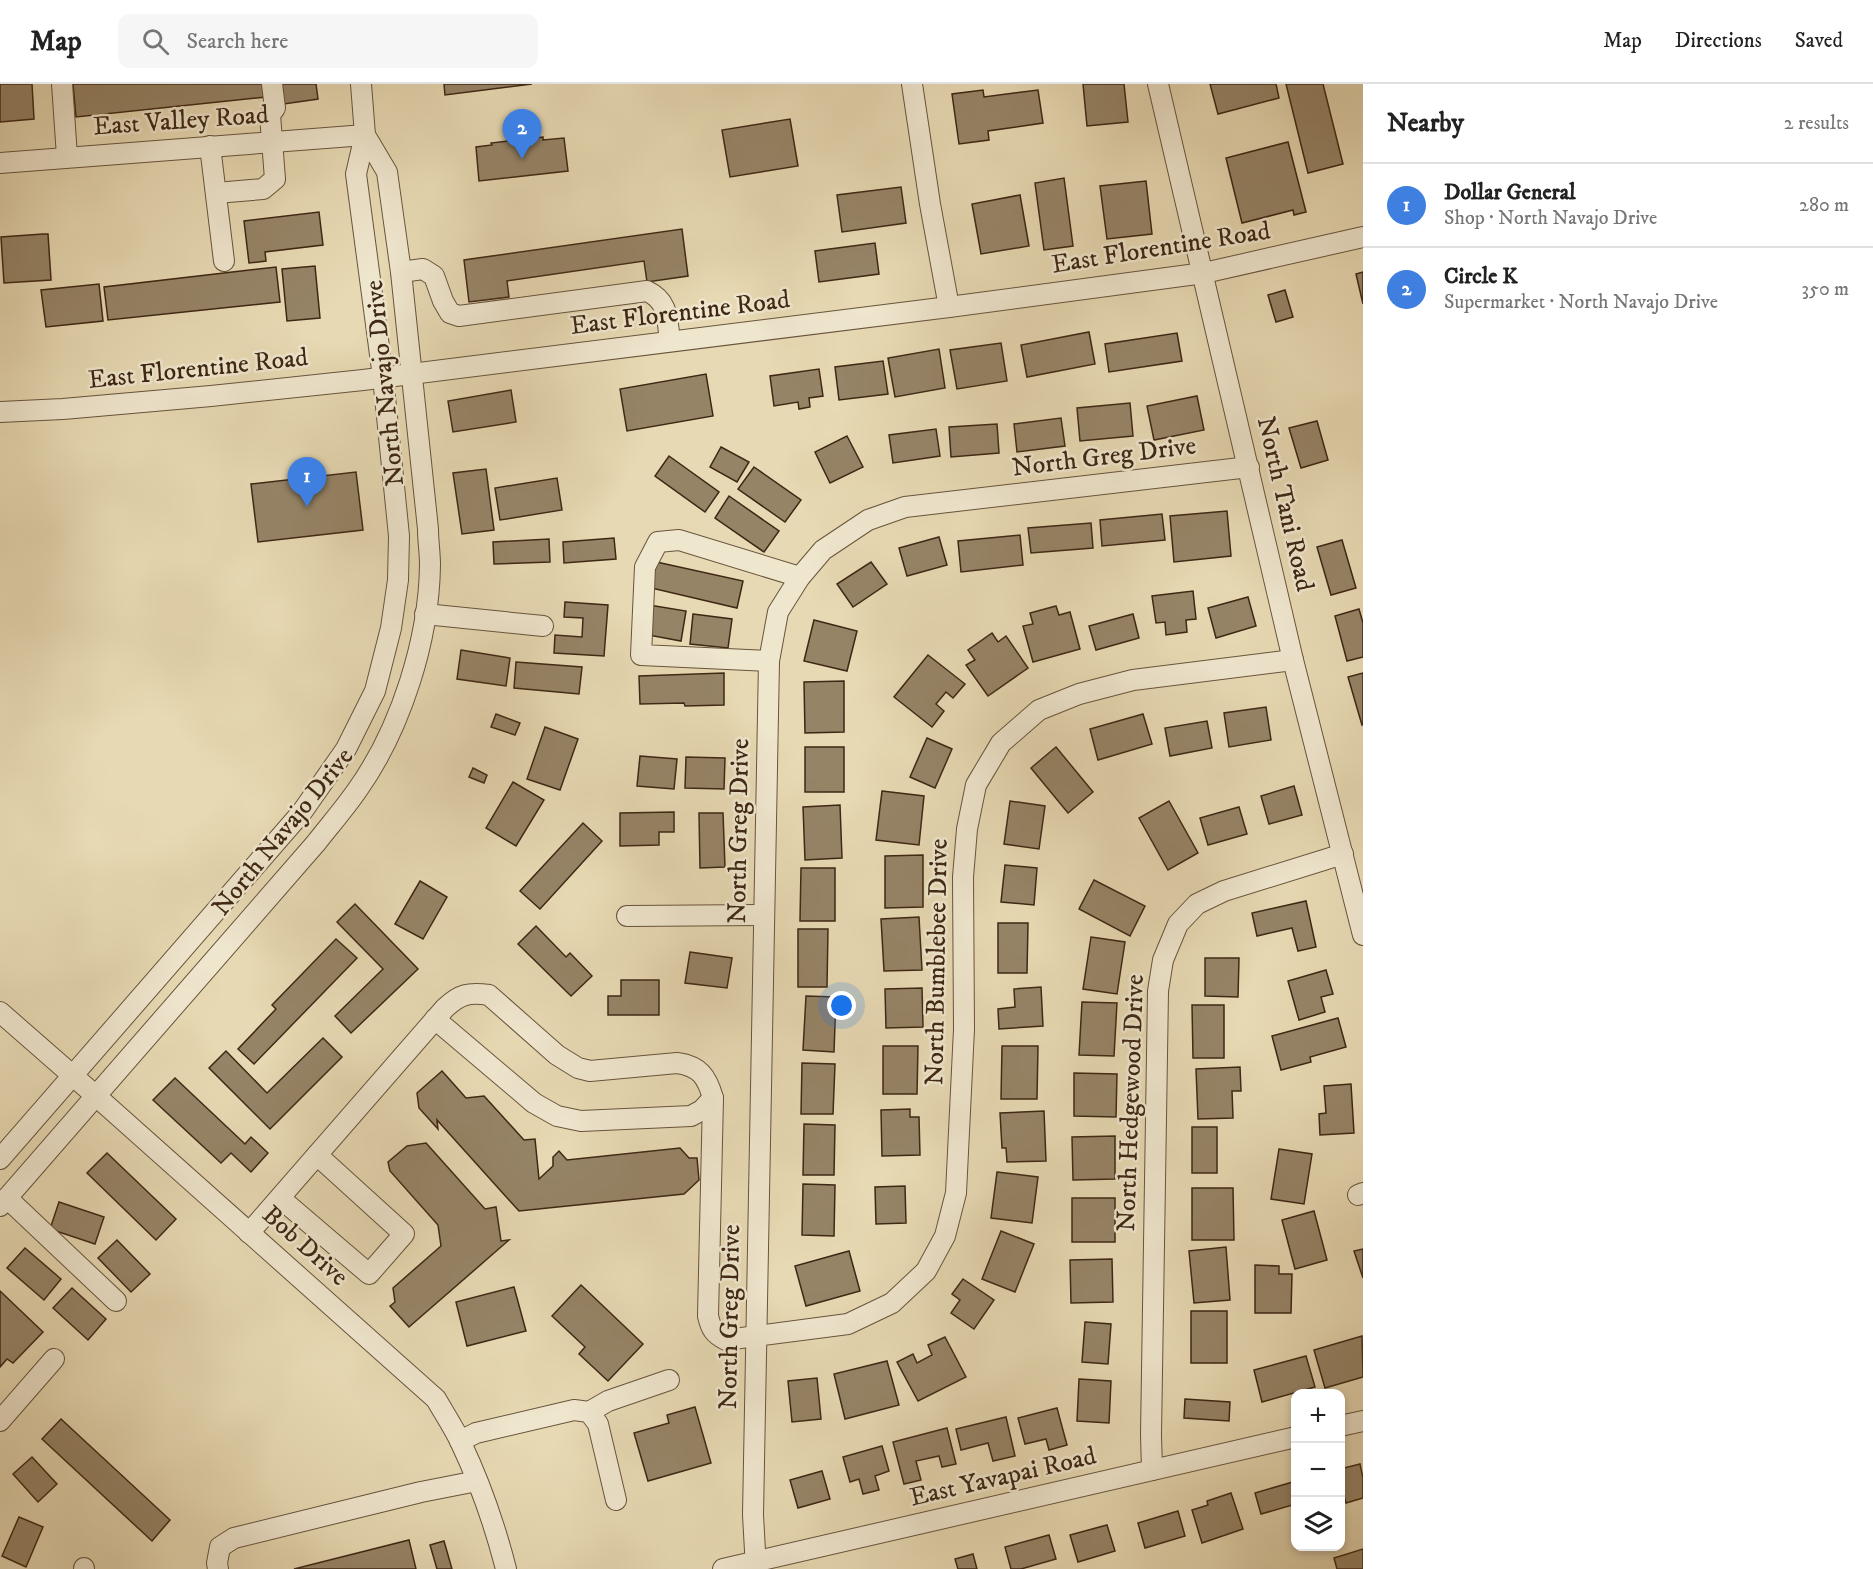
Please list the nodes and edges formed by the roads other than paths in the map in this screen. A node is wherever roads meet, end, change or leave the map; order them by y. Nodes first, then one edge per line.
1 (62, 84) edge
2 (272, 84) edge
3 (361, 84) edge
4 (912, 84) edge
5 (1158, 84) edge
6 (365, 135) junction
7 (272, 142) junction
8 (210, 146) junction
9 (67, 156) junction
10 (0, 163) edge
11 (216, 193) junction
12 (1363, 237) edge
13 (224, 261) dead end
14 (401, 272) junction
15 (1204, 273) junction
16 (949, 306) junction
17 (670, 341) junction
18 (412, 374) junction
19 (383, 377) junction
20 (0, 412) edge
21 (1249, 467) junction
22 (800, 577) junction
23 (425, 614) junction
24 (543, 626) dead end
25 (1293, 660) junction
26 (769, 662) junction
27 (277, 841) junction
28 (1343, 854) junction
29 (299, 862) junction
30 (764, 915) junction
31 (627, 916) dead end
32 (1363, 935) edge
33 (0, 1012) edge
34 (435, 1019) junction
35 (72, 1076) junction
36 (96, 1096) junction
37 (713, 1098) junction
38 (317, 1155) junction
39 (0, 1159) edge
40 (280, 1198) junction
41 (4, 1202) edge
42 (249, 1233) junction
43 (116, 1302) dead end
44 (757, 1337) junction
45 (54, 1359) dead end
46 (669, 1380) dead end
47 (589, 1412) junction
48 (0, 1421) edge
49 (1363, 1421) edge
50 (1345, 1425) edge
51 (1291, 1438) edge
52 (460, 1441) junction
53 (1152, 1470) junction
54 (477, 1481) junction
55 (616, 1500) dead end
56 (755, 1565) edge
57 (218, 1569) edge
58 (507, 1569) edge
59 (723, 1569) edge

1 - 9 street
2 - 7 street
3 - 6 street, North Navajo Drive
4 - 16 street
5 - 15 street, North Tani Road
6 - 7 street, East Valley Road
6 - 14 street, North Navajo Drive
6 - 19 street, North Navajo Drive
7 - 8 street, East Valley Road
7 - 11 street
8 - 9 street, East Valley Road
8 - 11 street
9 - 10 street, East Valley Road
11 - 13 street
12 - 15 street, East Florentine Road
14 - 17 street
14 - 18 street, North Navajo Drive
15 - 16 street, East Florentine Road
15 - 21 street, North Tani Road
16 - 17 street, East Florentine Road
17 - 18 street, East Florentine Road
18 - 19 street, East Florentine Road
18 - 23 street, North Navajo Drive
19 - 20 street, East Florentine Road
19 - 27 street, North Navajo Drive
21 - 22 street, North Greg Drive
21 - 25 street, North Tani Road
22 - 26 street, North Greg Drive
22 - 26 street
23 - 24 street
23 - 29 street, North Navajo Drive
25 - 28 street, North Tani Road
25 - 44 street, North Bumblebee Drive
26 - 30 street, North Greg Drive
27 - 29 street
27 - 35 street, North Navajo Drive
28 - 32 street, North Tani Road
28 - 53 street, North Hedgewood Drive
29 - 36 street, North Navajo Drive
30 - 31 street
30 - 44 street, North Greg Drive
33 - 35 street, Bob Drive
34 - 37 street
34 - 37 street
34 - 38 street
35 - 36 street, Bob Drive
35 - 39 street, North Navajo Drive
36 - 41 street, North Navajo Drive
36 - 42 street, Bob Drive
37 - 44 street, North Bumblebee Drive
38 - 40 street
38 - 40 street
40 - 42 street
41 - 43 street
42 - 52 street, Bob Drive
44 - 56 street, North Greg Drive
45 - 48 street
46 - 47 street
47 - 52 street
47 - 55 street
49 - 50 street
51 - 53 street, East Yavapai Road
52 - 54 street, Bob Drive
53 - 56 street, East Yavapai Road
54 - 57 street
54 - 58 street, Bob Drive
56 - 59 street, East Yavapai Road

